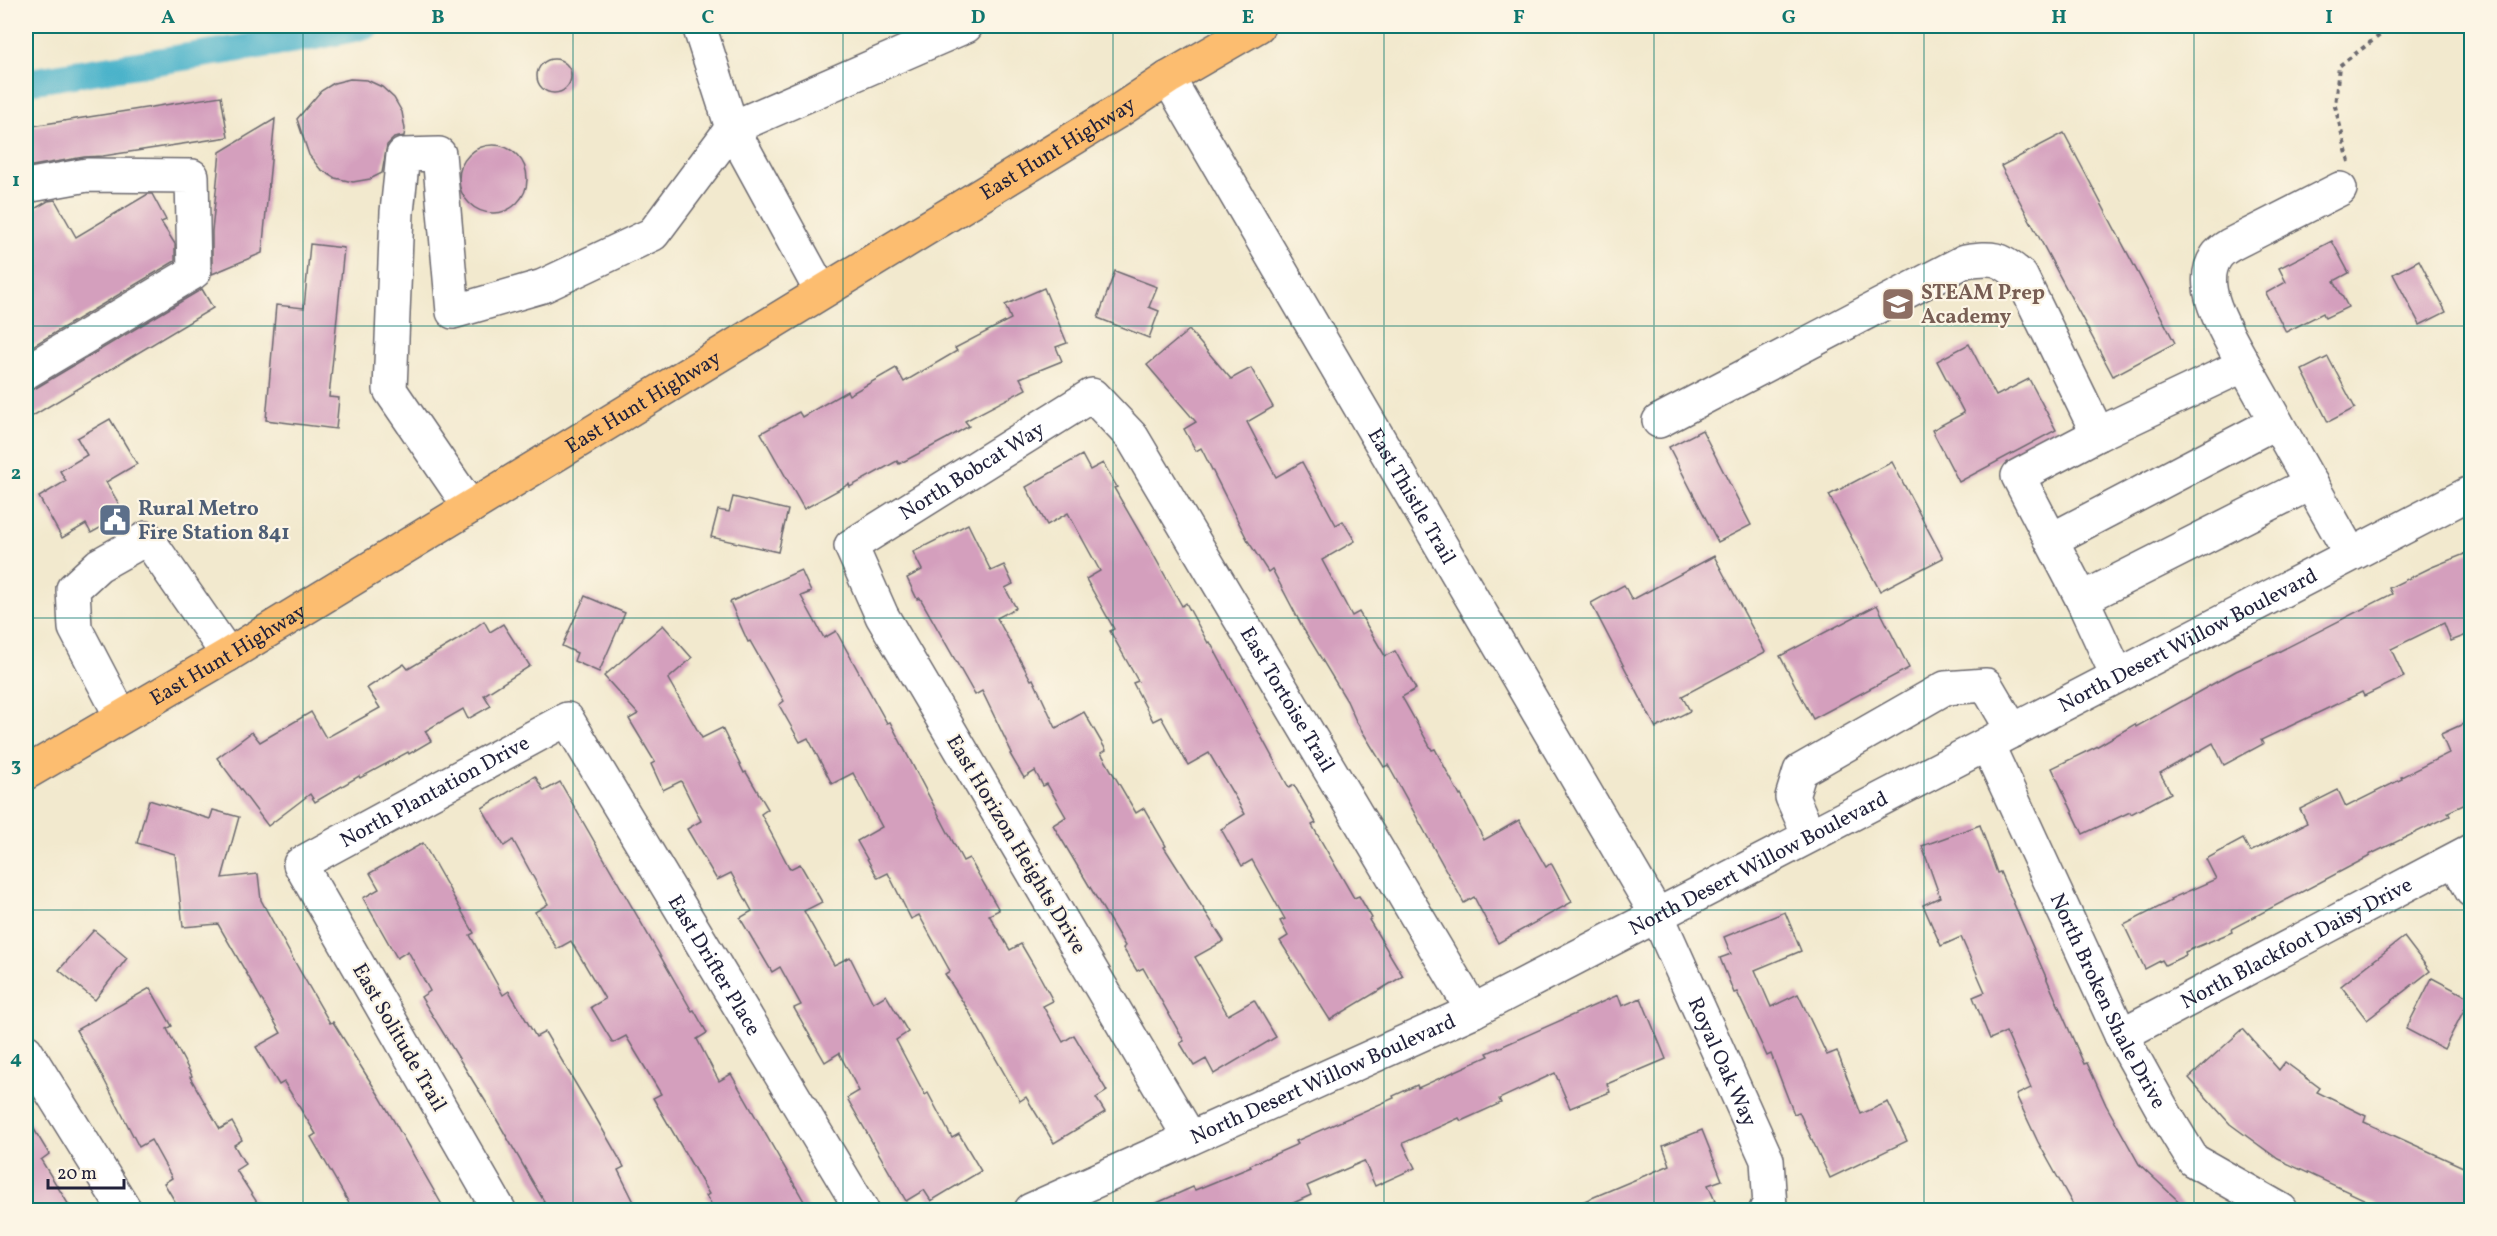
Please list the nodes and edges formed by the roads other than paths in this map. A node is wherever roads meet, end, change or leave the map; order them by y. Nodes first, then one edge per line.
1 (699, 26) edge
2 (966, 26) edge
3 (1258, 26) edge
4 (1168, 78) junction
5 (732, 128) junction
6 (26, 186) edge
7 (2340, 189) road end
8 (821, 291) junction
9 (2244, 365) junction
10 (26, 372) edge
11 (1092, 395) joint
12 (1659, 421) dead end
13 (2276, 422) junction
14 (2098, 434) junction
15 (2311, 483) junction
16 (2472, 492) edge
17 (470, 507) junction
18 (2051, 540) junction
19 (851, 546) joint
20 (2350, 553) junction
21 (2082, 599) junction
22 (228, 655) junction
23 (2117, 675) junction
24 (121, 716) junction
25 (567, 719) joint
26 (2000, 738) junction
27 (26, 773) edge
28 (1809, 835) junction
29 (2463, 855) edge
30 (300, 864) joint
31 (2472, 891) edge
32 (1657, 915) junction
33 (1473, 1011) junction
34 (2121, 1035) junction
35 (26, 1051) edge
36 (1190, 1138) junction
37 (125, 1210) edge
38 (499, 1210) edge
39 (862, 1210) edge
40 (1030, 1210) edge
41 (1766, 1210) edge
42 (2281, 1210) edge

1 - 5 street
2 - 5 street
3 - 4 main road, East Hunt Highway
4 - 8 main road, East Hunt Highway
4 - 32 street, East Thistle Trail
5 - 8 street
5 - 17 street
6 - 10 street
7 - 9 street
8 - 17 main road, East Hunt Highway
9 - 13 street
9 - 14 street
11 - 19 street, North Bobcat Way
11 - 33 street, East Tortoise Trail
12 - 14 street
13 - 15 street
13 - 18 street
14 - 18 street
15 - 20 street
15 - 21 street
16 - 20 street, North Desert Willow Boulevard
17 - 22 main road, East Hunt Highway
18 - 21 street
19 - 36 street, East Horizon Heights Drive
20 - 23 street, North Desert Willow Boulevard
21 - 23 street
22 - 24 main road, East Hunt Highway
22 - 24 street
23 - 26 street, North Desert Willow Boulevard
24 - 27 main road, East Hunt Highway
25 - 30 street, North Plantation Drive
25 - 39 street, East Drifter Place
26 - 28 street, North Desert Willow Boulevard
26 - 28 street, North Broken Shale Drive
26 - 34 street, North Broken Shale Drive
28 - 32 street, North Desert Willow Boulevard
29 - 31 street
29 - 34 street, North Blackfoot Daisy Drive
30 - 38 street, East Solitude Trail
32 - 33 street, North Desert Willow Boulevard
32 - 41 street, Royal Oak Way
33 - 36 street, North Desert Willow Boulevard
34 - 42 street, North Broken Shale Drive
35 - 37 street
36 - 40 street, North Desert Willow Boulevard

